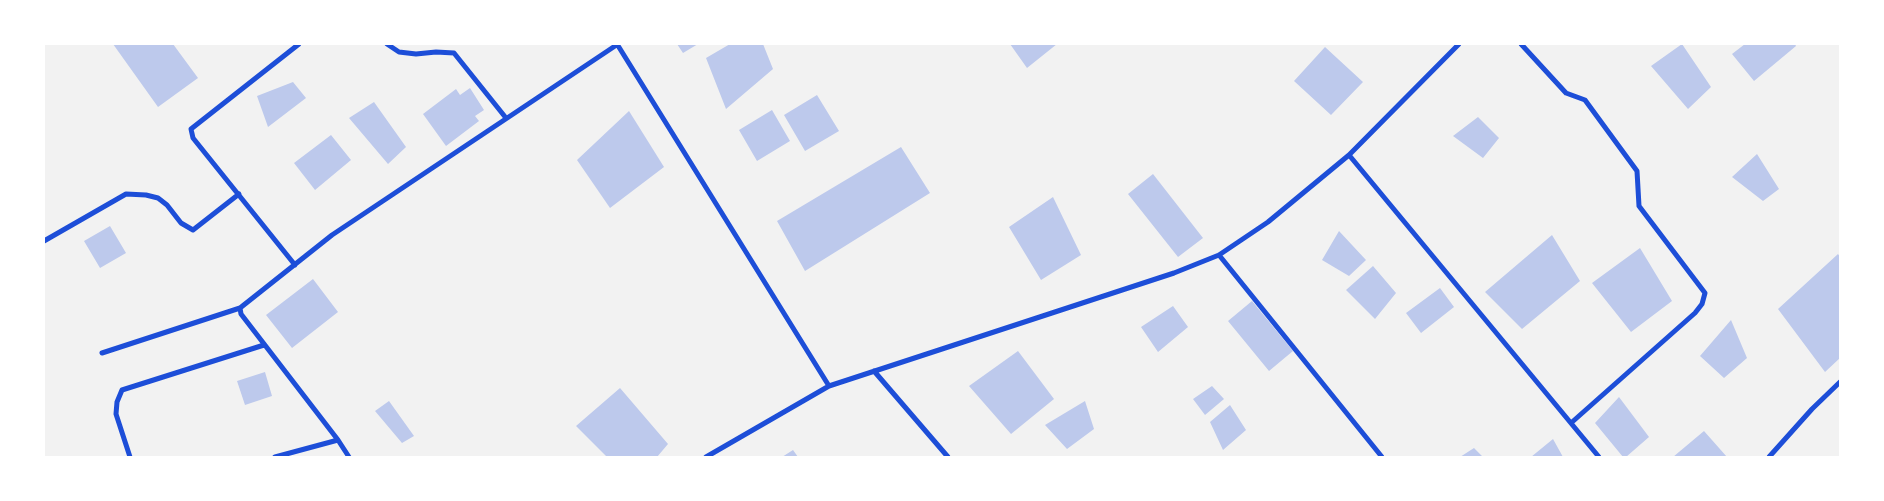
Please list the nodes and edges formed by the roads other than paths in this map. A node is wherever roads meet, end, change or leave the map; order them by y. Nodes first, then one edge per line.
1 (299, 44) edge
2 (386, 44) edge
3 (618, 44) edge
4 (1459, 44) edge
5 (1521, 44) edge
6 (506, 118) junction
7 (1349, 155) junction
8 (239, 194) junction
9 (44, 241) edge
10 (1219, 255) junction
11 (295, 265) junction
12 (240, 308) junction
13 (264, 345) junction
14 (102, 353) dead end
15 (874, 371) junction
16 (1840, 382) edge
17 (829, 386) junction
18 (1571, 423) junction
19 (338, 440) junction
20 (130, 457) edge
21 (275, 457) edge
22 (349, 457) edge
23 (706, 457) edge
24 (948, 457) edge
25 (1382, 457) edge
26 (1599, 457) edge
27 (1769, 457) edge

1 - 8 street
2 - 6 street
3 - 6 street
3 - 17 street
4 - 7 street
5 - 18 street
6 - 11 street
7 - 10 street
7 - 18 street
8 - 9 street
8 - 11 street
10 - 15 street
10 - 25 street
11 - 12 street
12 - 13 street
12 - 14 street
13 - 19 street
13 - 20 street
15 - 17 street
15 - 24 street
16 - 27 street
17 - 23 street
18 - 26 street
19 - 21 street
19 - 22 street

